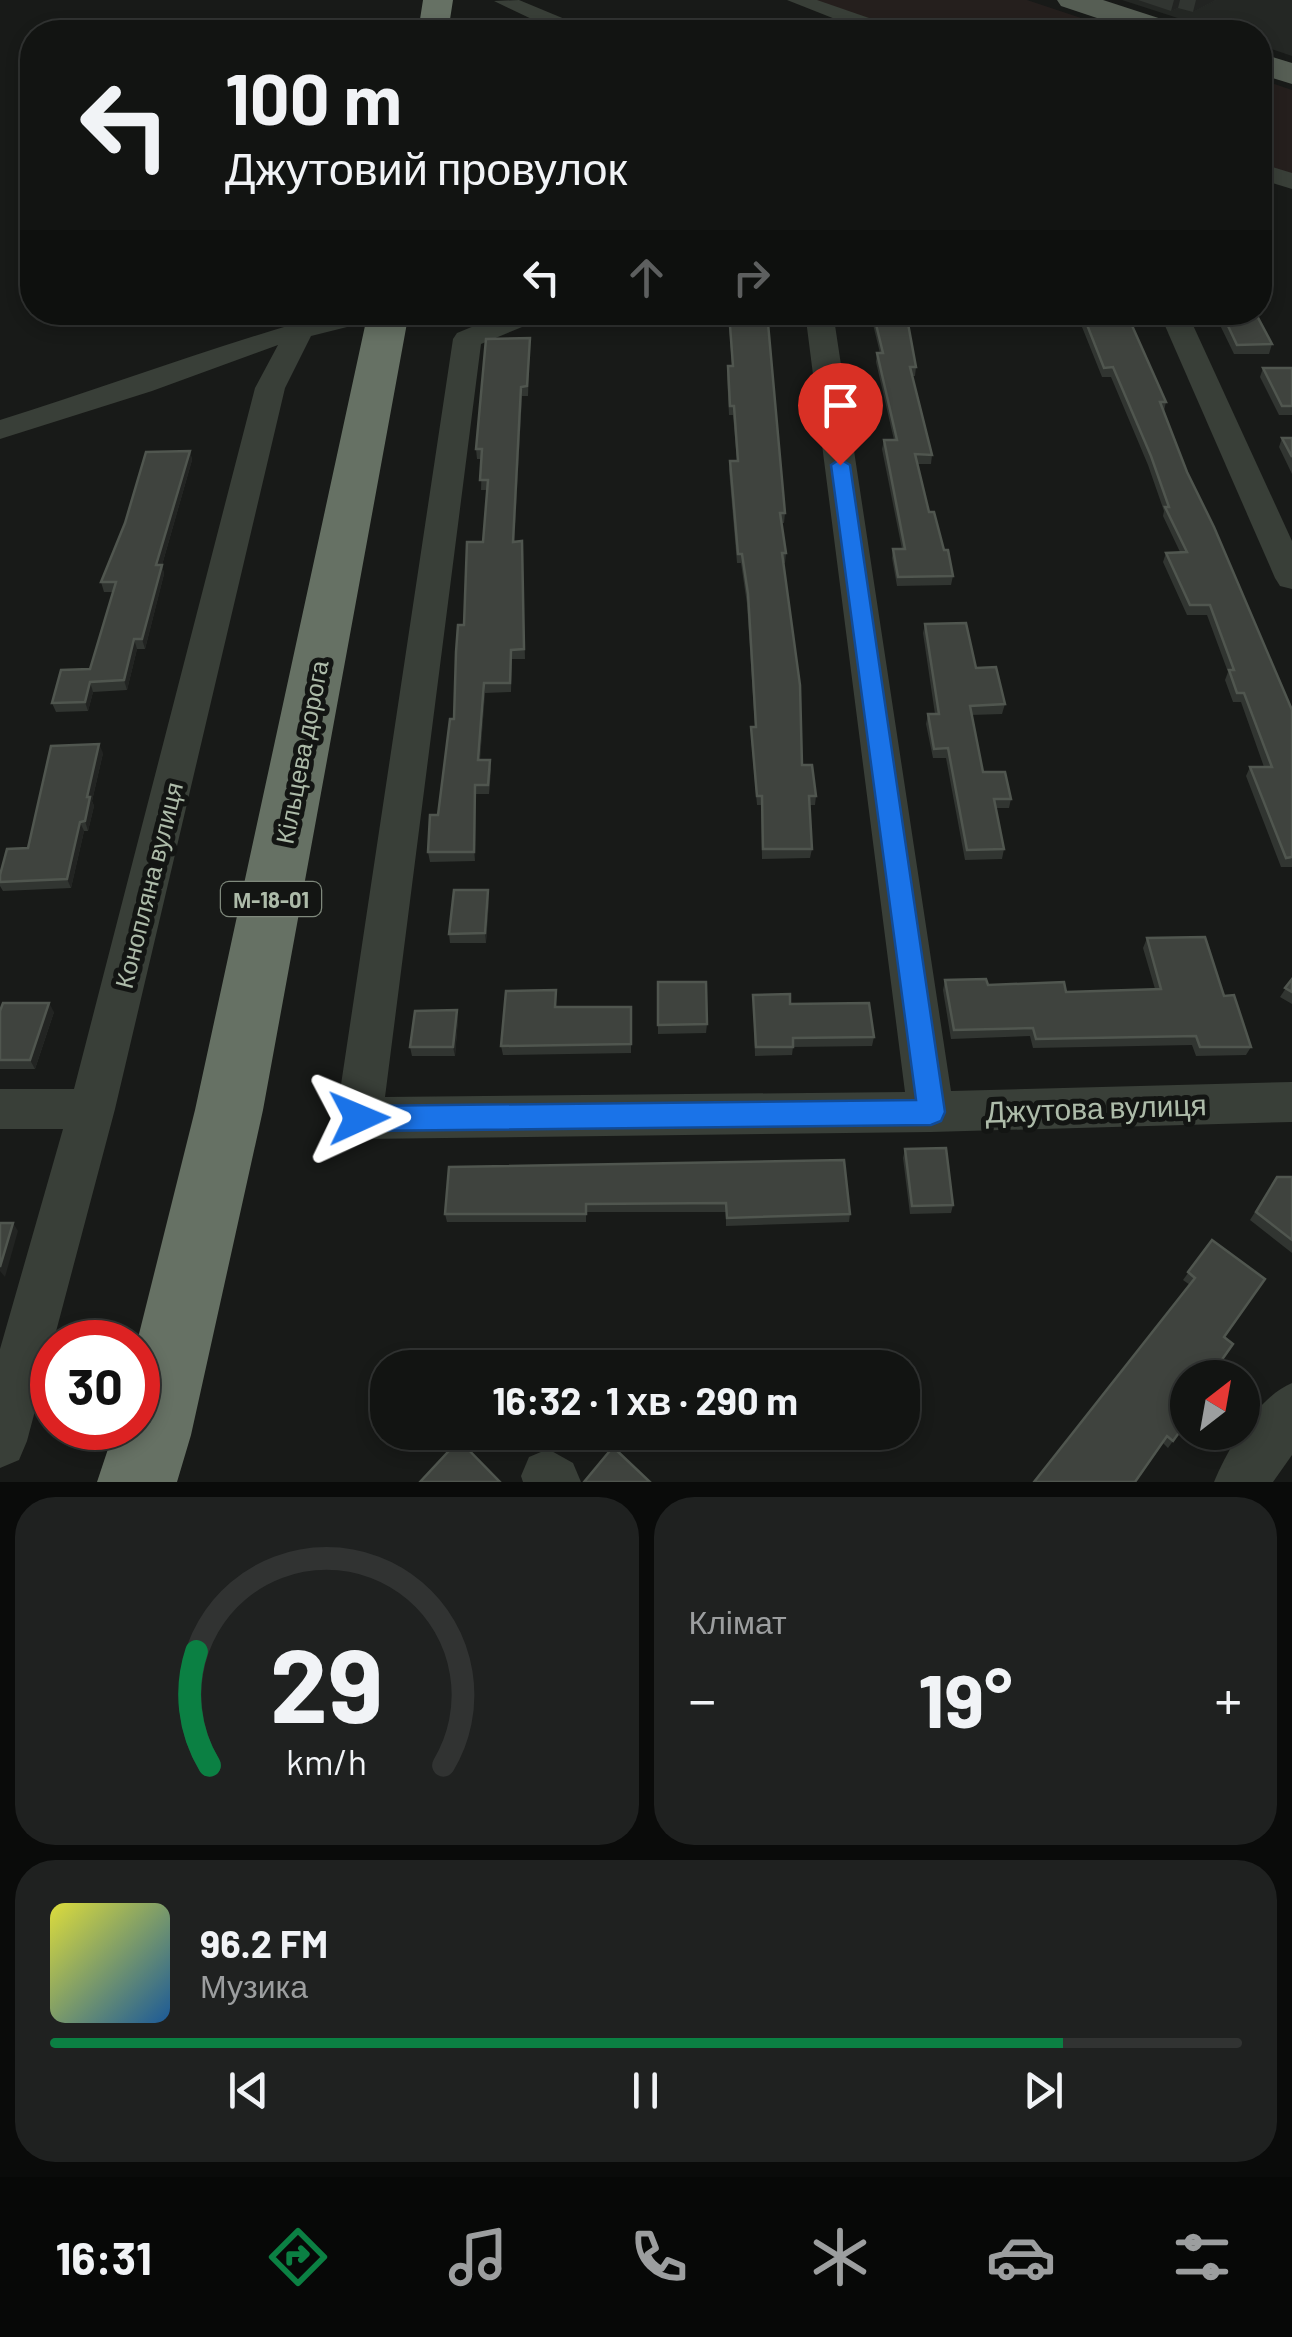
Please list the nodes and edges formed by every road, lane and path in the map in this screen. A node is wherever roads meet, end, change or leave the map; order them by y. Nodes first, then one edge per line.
1 (797, 0) edge
2 (1072, 0) edge
3 (504, 1) edge
4 (548, 20) edge
5 (854, 20) edge
6 (1133, 20) edge
7 (323, 325) edge
8 (386, 325) edge
9 (502, 325) edge
10 (821, 325) edge
11 (1179, 325) edge
12 (300, 331) junction
13 (0, 430) edge
14 (1292, 578) edge
15 (1292, 1102) edge
16 (0, 1108) edge
17 (92, 1109) junction
18 (931, 1112) junction
19 (1292, 1409) edge
20 (0, 1441) edge
21 (137, 1482) edge
22 (1242, 1482) edge

1 - 5 street
2 - 6 main road
3 - 4 street
7 - 12 street
8 - 21 highway, Кільцева дорога / М-18-01
9 - 18 street, Джутова вулиця
10 - 18 street
11 - 14 street
12 - 13 street
12 - 17 street, Конопляна вулиця
15 - 18 street, Джутова вулиця
16 - 17 street
17 - 20 street, Конопляна вулиця
19 - 22 street

